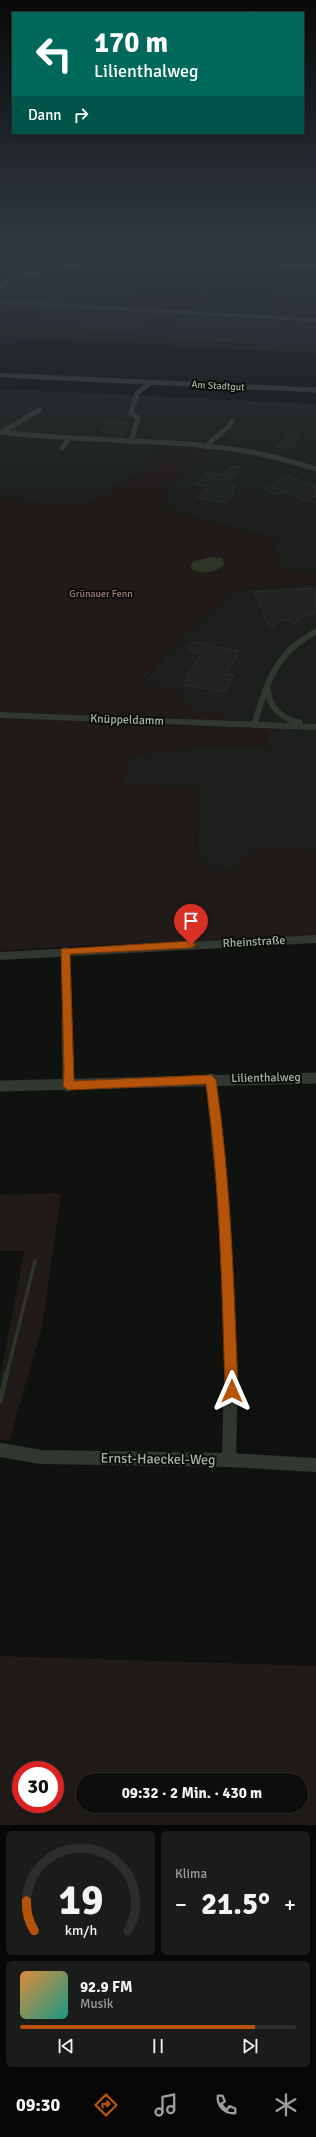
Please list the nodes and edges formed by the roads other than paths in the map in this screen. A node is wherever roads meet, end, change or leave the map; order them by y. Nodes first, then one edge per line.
1 (0, 375) edge
2 (150, 383) junction
3 (316, 390) edge
4 (39, 410) dead end
5 (232, 421) dead end
6 (1, 432) edge
7 (69, 438) junction
8 (131, 442) junction
9 (206, 447) junction
10 (62, 448) dead end
11 (316, 470) edge
12 (316, 631) edge
13 (268, 687) junction
14 (0, 715) edge
15 (254, 725) junction
16 (316, 727) edge
17 (316, 939) edge
18 (65, 951) junction
19 (0, 956) edge
20 (316, 1078) edge
21 (211, 1080) junction
22 (0, 1086) edge
23 (68, 1086) junction
24 (0, 1450) edge
25 (230, 1460) junction
26 (316, 1465) edge

1 - 2 street, Am Stadtgut
2 - 3 street, Am Stadtgut
2 - 8 street
4 - 6 street
5 - 9 street
6 - 7 street
7 - 8 street
7 - 10 street
8 - 9 street
9 - 11 street
12 - 13 street
13 - 15 street
13 - 16 street
14 - 15 street, Knüppeldamm
15 - 16 street
17 - 18 street, Rheinstraße
18 - 19 street, Rheinstraße
18 - 23 street
20 - 21 street, Lilienthalweg
21 - 23 street, Lilienthalweg
21 - 25 street
22 - 23 street, Lilienthalweg
24 - 25 street, Ernst-Haeckel-Weg
25 - 26 street, Ernst-Haeckel-Weg

